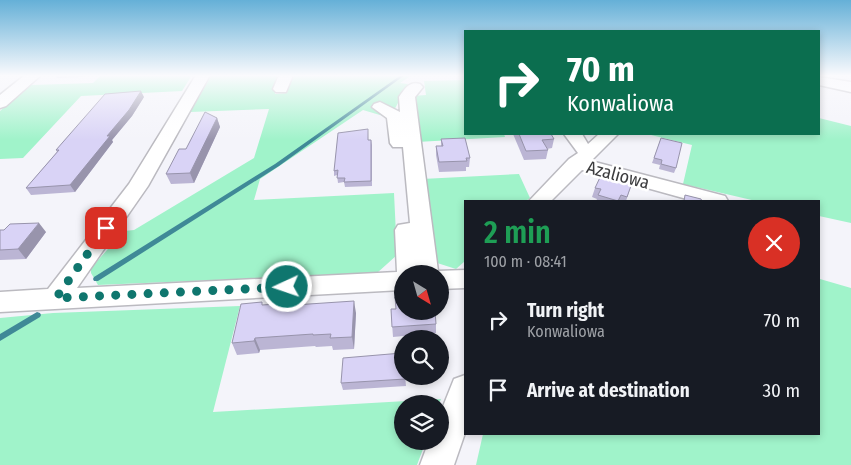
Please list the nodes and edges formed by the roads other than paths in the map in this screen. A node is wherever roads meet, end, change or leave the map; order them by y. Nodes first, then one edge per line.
1 (190, 97) edge
2 (407, 97) edge
3 (380, 107) dead end
4 (574, 135) edge
5 (607, 135) edge
6 (582, 158) junction
7 (540, 200) edge
8 (715, 200) edge
9 (408, 265) edge
10 (425, 265) edge
11 (464, 279) edge
12 (449, 280) edge
13 (394, 281) edge
14 (56, 298) junction
15 (0, 302) edge
16 (464, 392) edge
17 (437, 465) edge

1 - 14 street
2 - 10 street
3 - 9 street
4 - 6 street
5 - 6 street, Azaliowa
6 - 7 street, Azaliowa
6 - 8 street, Azaliowa
11 - 12 street
13 - 14 street
14 - 15 street
16 - 17 street

